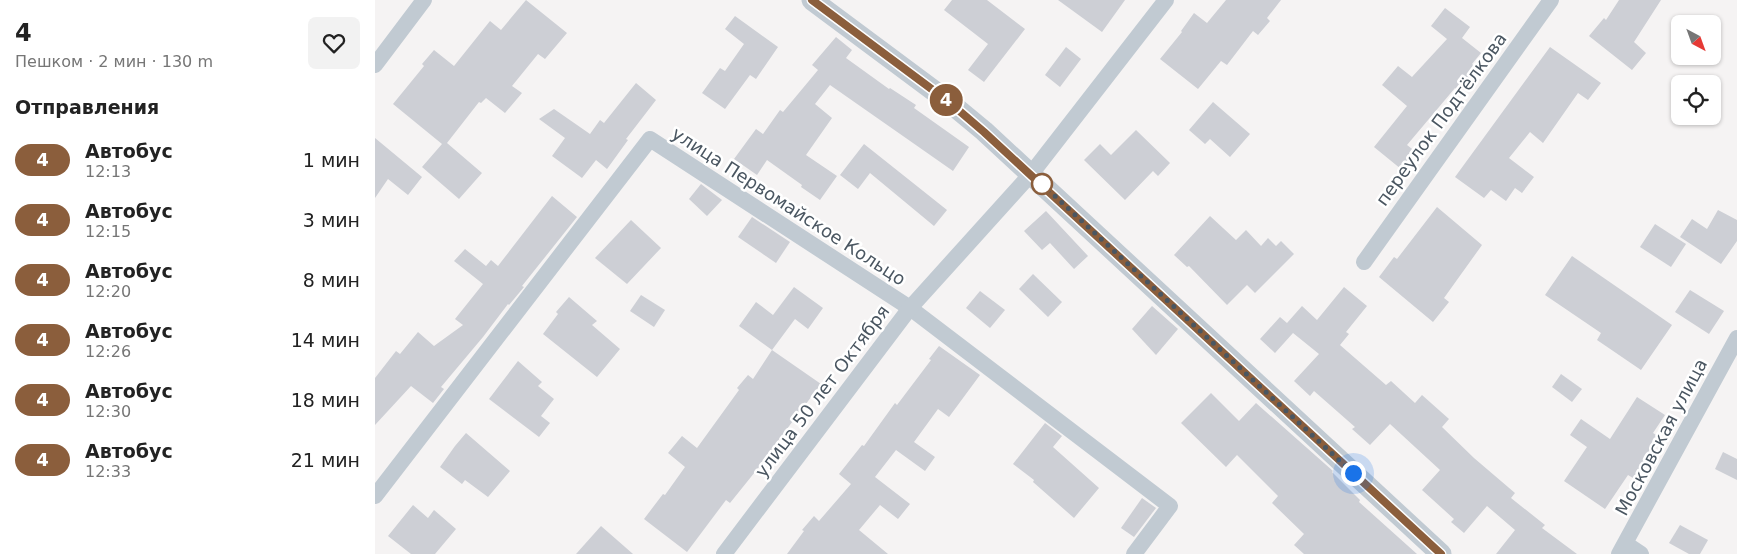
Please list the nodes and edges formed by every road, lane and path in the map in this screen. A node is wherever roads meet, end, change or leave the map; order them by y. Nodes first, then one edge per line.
1 (424, 0) edge
2 (812, 0) edge
3 (1166, 0) edge
4 (1551, 0) edge
5 (375, 65) edge
6 (1031, 174) junction
7 (1364, 262) dead end
8 (909, 308) junction
9 (1737, 338) edge
10 (375, 496) edge
11 (1622, 549) edge
12 (724, 554) edge
13 (1134, 554) edge
14 (1441, 554) edge
15 (1641, 554) edge

1 - 5 street
2 - 6 street
3 - 6 street, улица 50 лет Октября
4 - 7 street, переулок Подтёлкова
6 - 8 street, улица 50 лет Октября
6 - 14 street
8 - 10 street, улица Первомайское Кольцо
8 - 12 street, улица 50 лет Октября
8 - 13 street, улица Первомайское Кольцо
9 - 11 street, Московская улица
11 - 15 street

